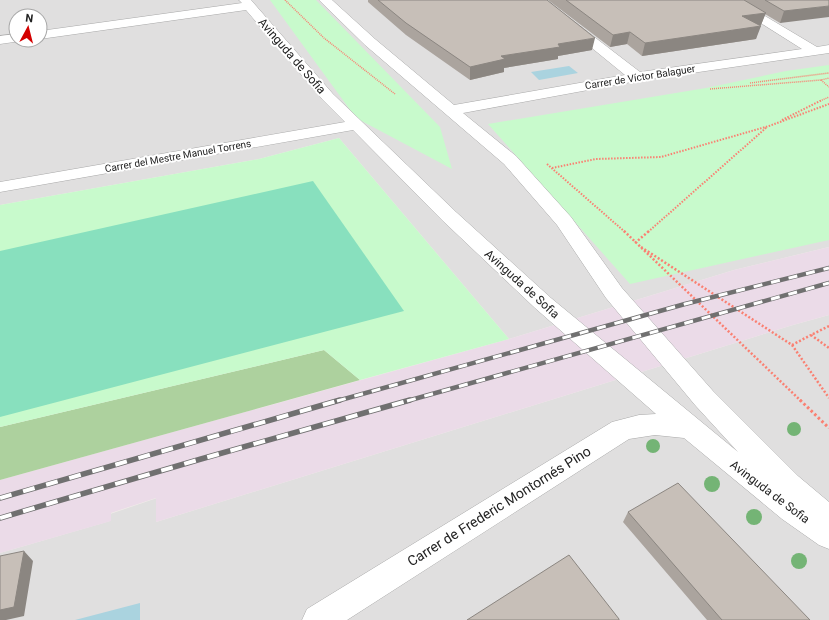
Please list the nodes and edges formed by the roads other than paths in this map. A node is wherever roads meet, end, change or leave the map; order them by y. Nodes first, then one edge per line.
1 (325, 0) edge
2 (539, 0) edge
3 (730, 0) edge
4 (247, 3) edge
5 (48, 33) edge
6 (829, 49) edge
7 (814, 51) junction
8 (637, 77) junction
9 (452, 110) junction
10 (357, 125) junction
11 (0, 187) edge
12 (689, 428) junction
13 (829, 520) edge
14 (829, 536) edge
15 (318, 620) edge

1 - 9 street, Avinguda de Sofia
2 - 8 street
3 - 7 street
4 - 5 street
4 - 10 street, Avinguda de Sofia
6 - 7 street, Carrer de Víctor Balaguer
7 - 8 street, Carrer de Víctor Balaguer
8 - 9 street, Carrer de Víctor Balaguer
9 - 13 street, Avinguda de Sofia
10 - 11 street, Carrer del Mestre Manuel Torrens
10 - 12 street, Avinguda de Sofia
12 - 14 street, Avinguda de Sofia
12 - 15 street, Carrer de Frederic Montornés Pino

